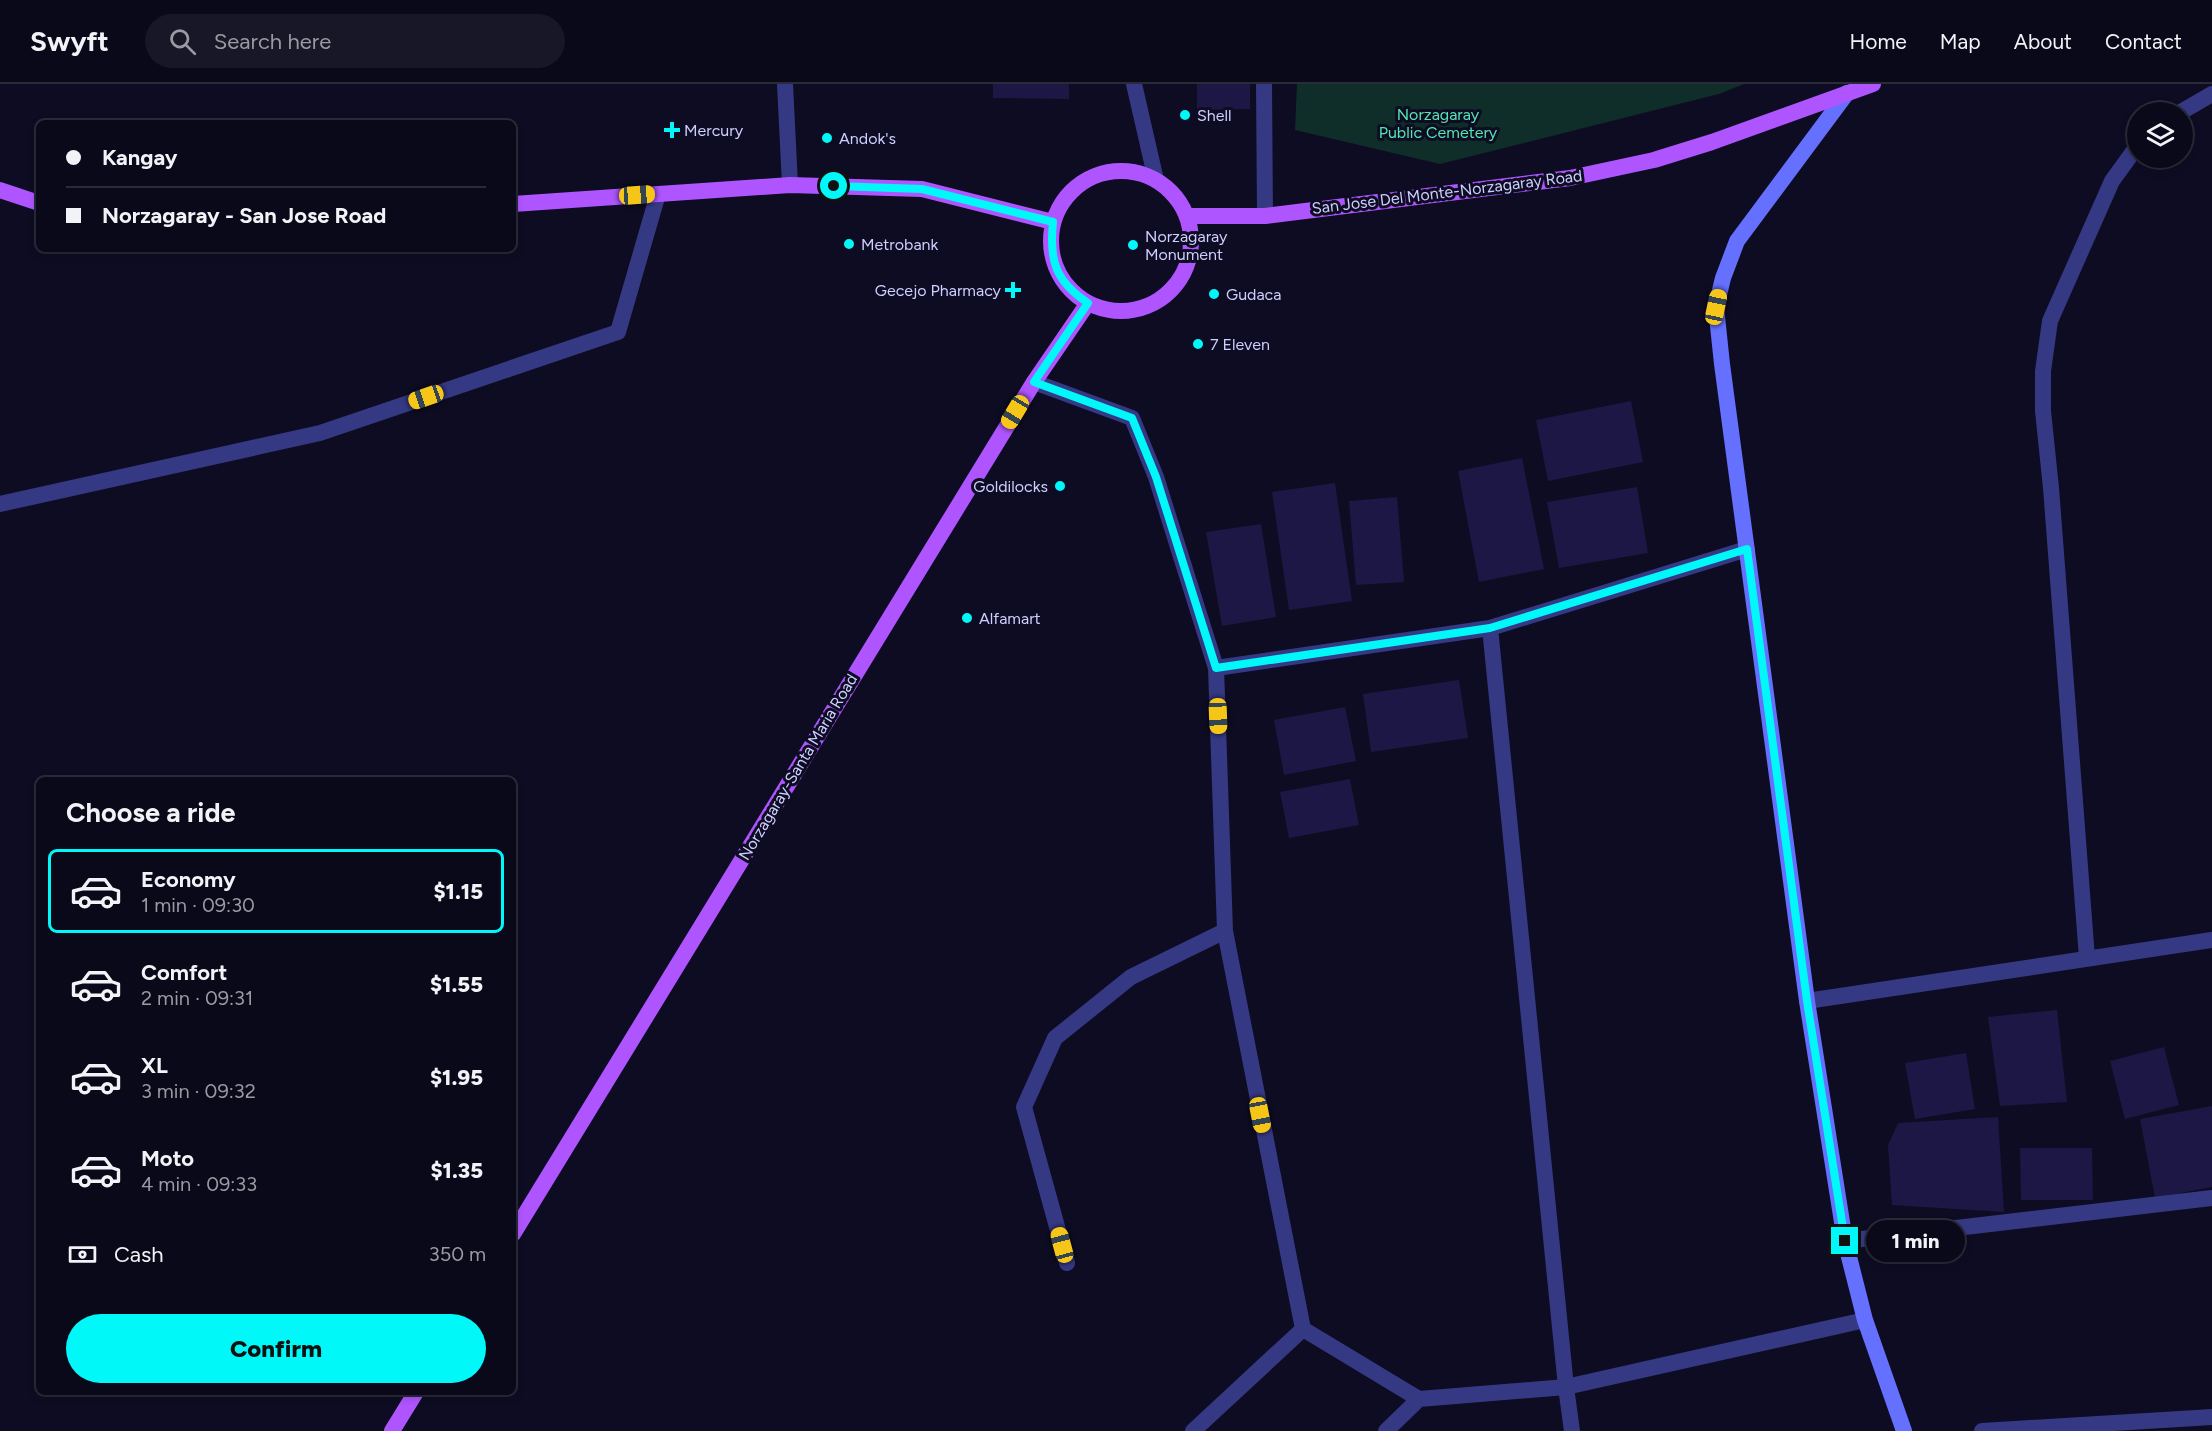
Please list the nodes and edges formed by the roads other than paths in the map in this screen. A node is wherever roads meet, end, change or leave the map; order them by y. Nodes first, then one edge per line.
1 (785, 84) edge
2 (1134, 84) edge
3 (1264, 84) edge
4 (1874, 84) edge
5 (1846, 93) junction
6 (2212, 94) edge
7 (2193, 105) edge
8 (2127, 160) edge
9 (1156, 180) junction
10 (790, 185) junction
11 (0, 190) edge
12 (658, 194) junction
13 (36, 202) edge
14 (516, 204) edge
15 (1187, 216) junction
16 (1265, 216) junction
17 (1053, 222) junction
18 (1088, 303) junction
19 (1034, 382) junction
20 (0, 504) edge
21 (1747, 549) junction
22 (1490, 628) junction
23 (1216, 668) junction
24 (1225, 931) junction
25 (2212, 940) edge
26 (2088, 958) junction
27 (1807, 1001) junction
28 (2212, 1198) edge
29 (516, 1229) edge
30 (1845, 1241) junction
31 (1066, 1263) dead end
32 (1865, 1320) junction
33 (1303, 1329) junction
34 (1566, 1387) junction
35 (414, 1395) edge
36 (1419, 1399) junction
37 (2212, 1417) edge
38 (392, 1431) edge
39 (1193, 1431) edge
40 (1386, 1431) edge
41 (1572, 1431) edge
42 (1904, 1431) edge
43 (1982, 1431) edge

1 - 10 street
2 - 9 street
3 - 16 street
4 - 5 main road, San Jose Del Monte-Norzagaray Road
5 - 16 main road, San Jose Del Monte-Norzagaray Road
5 - 21 main road
6 - 7 street
8 - 26 street
9 - 15 main road
9 - 17 main road
10 - 12 main road
10 - 17 main road
11 - 13 main road
12 - 14 main road
12 - 20 street
15 - 16 main road, San Jose Del Monte-Norzagaray Road
15 - 18 main road
17 - 18 main road
18 - 19 main road, Norzagaray-Santa Maria Road
19 - 23 street
19 - 29 main road, Norzagaray-Santa Maria Road
21 - 22 street
21 - 27 main road
22 - 23 street
22 - 34 street
23 - 24 street
24 - 31 street
24 - 33 street
25 - 26 street
26 - 27 street
27 - 30 main road
28 - 30 street
30 - 32 main road
32 - 34 street
32 - 42 main road
33 - 36 street
33 - 39 street
34 - 36 street
34 - 41 street
35 - 38 main road
36 - 40 street
37 - 43 street

